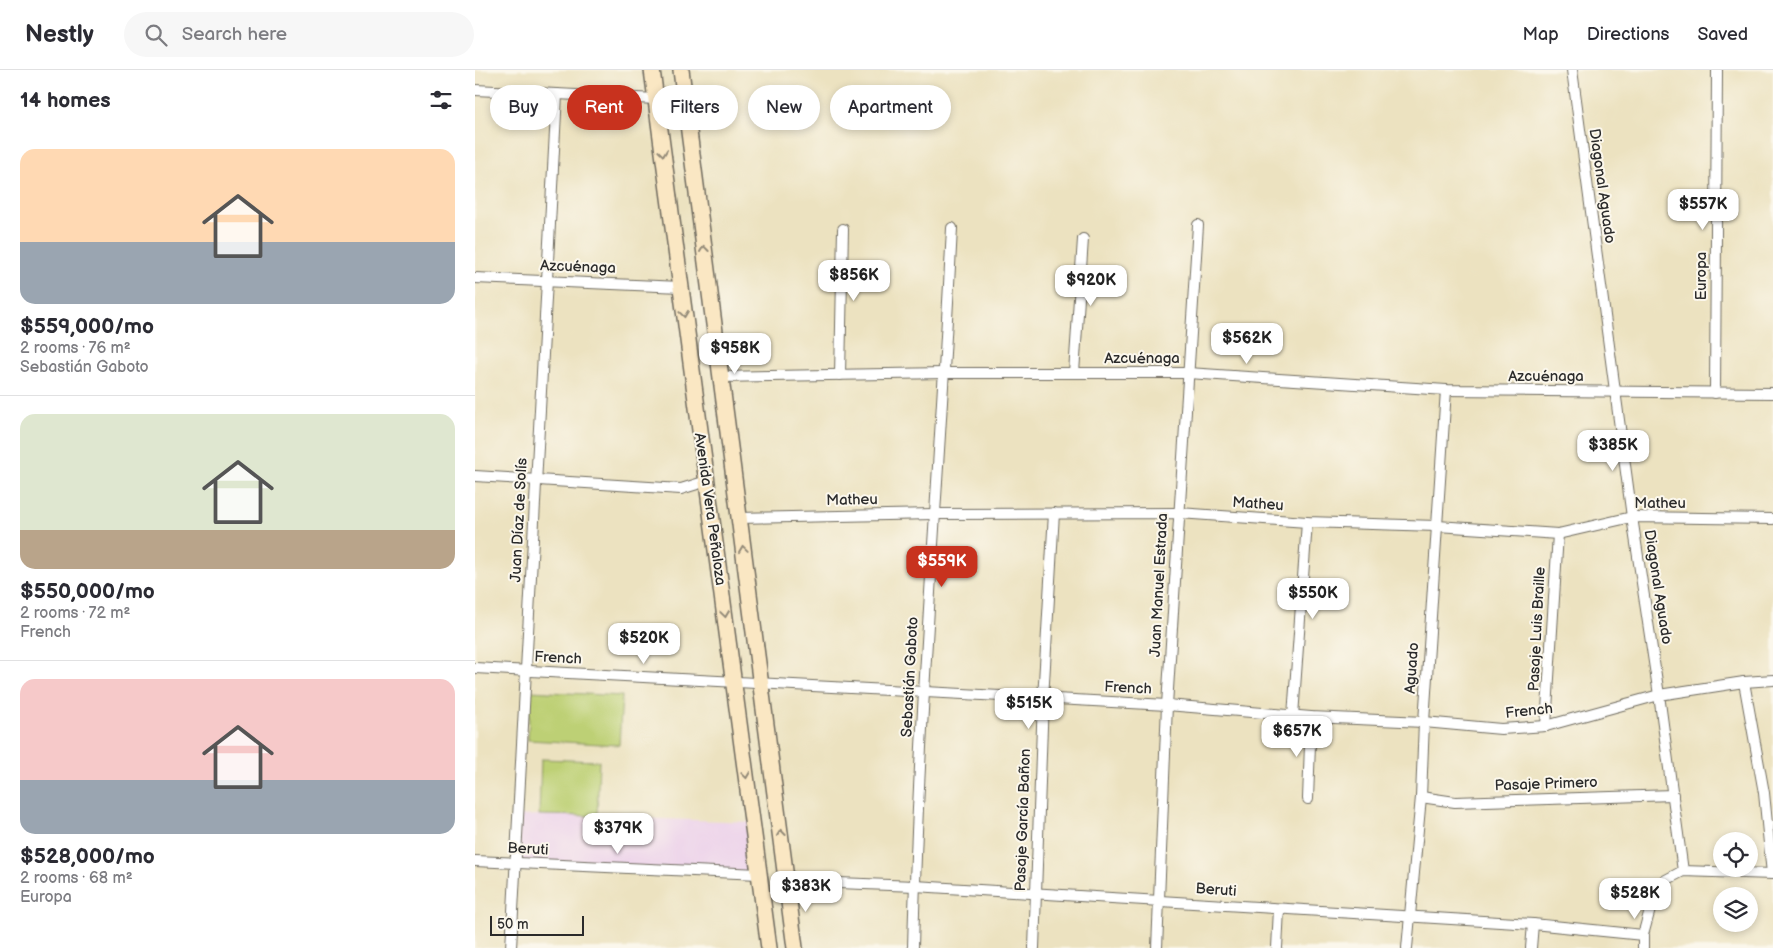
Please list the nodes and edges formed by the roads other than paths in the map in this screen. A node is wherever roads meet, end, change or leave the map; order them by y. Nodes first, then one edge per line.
1 (652, 70) edge
2 (681, 70) edge
3 (1571, 70) edge
4 (1717, 70) edge
5 (654, 85) edge
6 (475, 90) edge
7 (490, 91) edge
8 (557, 94) edge
9 (652, 99) edge
10 (555, 130) edge
11 (660, 130) edge
12 (1198, 225) dead end
13 (952, 228) dead end
14 (843, 229) dead end
15 (1083, 239) dead end
16 (475, 278) edge
17 (547, 281) junction
18 (681, 287) junction
19 (945, 373) junction
20 (1074, 373) junction
21 (1188, 373) junction
22 (840, 375) junction
23 (720, 377) junction
24 (1446, 390) junction
25 (1615, 392) junction
26 (1715, 393) junction
27 (1773, 393) edge
28 (475, 476) edge
29 (536, 479) junction
30 (707, 482) junction
31 (1055, 513) junction
32 (1179, 513) junction
33 (935, 514) junction
34 (1632, 517) junction
35 (739, 518) junction
36 (1773, 519) edge
37 (1307, 522) junction
38 (1437, 526) junction
39 (1558, 534) junction
40 (475, 668) edge
41 (526, 671) junction
42 (1773, 680) edge
43 (1744, 682) junction
44 (734, 683) junction
45 (761, 684) junction
46 (923, 692) junction
47 (1659, 695) junction
48 (1043, 699) junction
49 (1167, 705) junction
50 (1293, 716) junction
51 (1311, 717) junction
52 (1424, 722) junction
53 (1546, 726) junction
54 (1768, 793) edge
55 (1673, 795) junction
56 (1421, 797) junction
57 (1308, 799) dead end
58 (475, 861) edge
59 (516, 863) junction
60 (1683, 871) junction
61 (759, 874) junction
62 (1772, 874) edge
63 (787, 881) junction
64 (915, 886) junction
65 (1036, 894) junction
66 (1159, 901) junction
67 (1279, 909) junction
68 (1409, 917) junction
69 (1533, 924) junction
70 (1643, 935) junction
71 (511, 948) edge
72 (769, 948) edge
73 (795, 948) edge
74 (913, 948) edge
75 (1034, 948) edge
76 (1157, 948) edge
77 (1277, 948) edge
78 (1407, 948) edge
79 (1531, 948) edge
80 (1643, 948) edge

1 - 5 main road, Avenida Vera Peñaloza
23 -> 2 main road, Avenida Vera Peñaloza
3 - 25 street, Diagonal Aguado
4 - 26 street, Europa
6 - 7 street
8 - 9 street
10 - 17 street, Juan Díaz de Solís
11 -> 18 main road, Avenida Vera Peñaloza
12 - 21 street, Juan Manuel Estrada
13 - 19 street, Sebastián Gaboto
14 - 22 street
15 - 20 street
16 - 17 street, Azcuénaga
17 - 18 street, Azcuénaga
17 - 29 street, Juan Díaz de Solís
18 -> 30 main road, Avenida Vera Peñaloza
19 - 20 street, Azcuénaga
19 - 22 street, Azcuénaga
19 - 33 street, Sebastián Gaboto
20 - 21 street, Azcuénaga
21 - 24 street, Azcuénaga
21 - 32 street, Juan Manuel Estrada
22 - 23 street, Azcuénaga
23 - 35 main road, Avenida Vera Peñaloza
24 - 25 street, Azcuénaga
24 - 38 street, Aguado
25 - 26 street, Azcuénaga
25 - 34 street, Diagonal Aguado
26 - 27 street, Azcuénaga
28 - 29 street
29 - 30 street
29 - 41 street, Juan Díaz de Solís
30 -> 44 main road, Avenida Vera Peñaloza
31 - 32 street, Matheu
31 - 33 street, Matheu
31 - 48 street, Pasaje García Bañon
32 - 37 street, Matheu
32 - 49 street, Juan Manuel Estrada
33 - 35 street, Matheu
33 - 46 street, Sebastián Gaboto
34 - 36 street, Matheu
34 - 39 street, Matheu
34 - 47 street, Diagonal Aguado
45 -> 35 main road, Avenida Vera Peñaloza
37 - 38 street, Matheu
37 - 50 street
38 - 39 street, Matheu
38 - 52 street, Aguado
39 - 53 street, Pasaje Luis Braille
40 - 41 street, French
41 - 44 street, French
41 - 59 street, Juan Díaz de Solís
42 - 43 street, French
43 - 47 street, French
43 - 54 street
44 - 45 street, French
44 -> 61 main road, Avenida Vera Peñaloza
45 - 46 street, French
63 -> 45 main road, Avenida Vera Peñaloza
46 - 48 street, French
46 - 64 street, Sebastián Gaboto
47 - 53 street, French
47 - 55 street, Diagonal Aguado
48 - 49 street, French
48 - 65 street, Pasaje García Bañon
49 - 50 street, French
49 - 66 street, Juan Manuel Estrada
50 - 51 street, French
51 - 52 street, French
51 - 57 street
52 - 53 street, French
52 - 56 street, Aguado
54 - 62 street
55 - 56 street, Pasaje Primero
55 - 60 street, Diagonal Aguado
56 - 68 street, Aguado
58 - 59 street, Beruti
59 - 61 street, Beruti
59 - 71 street, Juan Díaz de Solís
60 - 62 street
60 - 70 street
61 - 72 main road, Avenida Vera Peñaloza
63 - 64 street, Beruti
63 - 73 main road, Avenida Vera Peñaloza
64 - 65 street, Beruti
64 - 74 street, Sebastián Gaboto
65 - 66 street, Beruti
65 - 75 street, Pasaje García Bañon
66 - 67 street, Beruti
66 - 76 street, Juan Manuel Estrada
67 - 68 street, Beruti
67 - 77 street
68 - 69 street, Beruti
68 - 78 street, Aguado
69 - 70 street, Beruti
69 - 79 street
70 - 80 street

